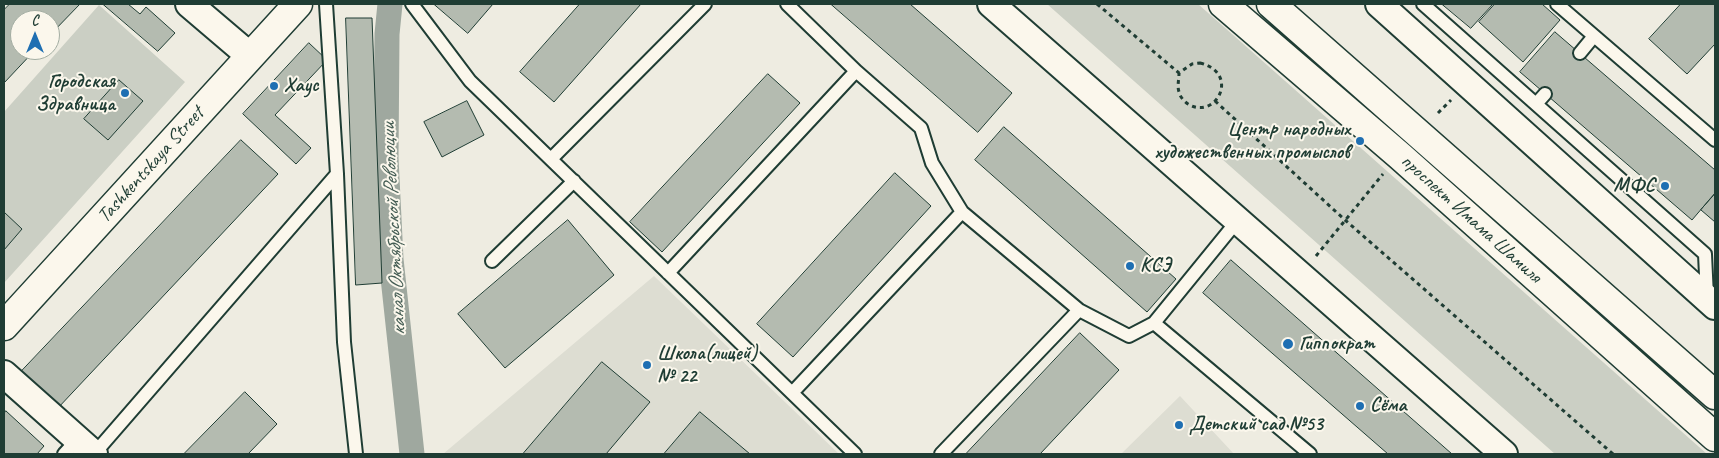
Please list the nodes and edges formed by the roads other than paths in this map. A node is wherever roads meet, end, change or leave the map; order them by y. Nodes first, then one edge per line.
1 (189, 4) edge
2 (298, 4) edge
3 (326, 4) edge
4 (412, 4) edge
5 (705, 4) edge
6 (787, 4) edge
7 (991, 4) edge
8 (1223, 4) edge
9 (1271, 4) edge
10 (1378, 4) edge
11 (1423, 4) edge
12 (1557, 4) edge
13 (1594, 36) junction
14 (1580, 53) dead end
15 (250, 56) junction
16 (856, 71) junction
17 (1545, 94) dead end
18 (1536, 104) junction
19 (1715, 140) edge
20 (551, 159) junction
21 (337, 174) junction
22 (574, 181) junction
23 (962, 212) junction
24 (1238, 220) junction
25 (492, 261) dead end
26 (668, 273) junction
27 (1711, 303) edge
28 (1080, 310) junction
29 (1154, 323) junction
30 (4, 325) edge
31 (4, 374) edge
32 (792, 393) junction
33 (1715, 395) edge
34 (1715, 437) edge
35 (82, 451) edge
36 (356, 454) edge
37 (855, 454) edge
38 (941, 454) edge
39 (1310, 454) edge
40 (1504, 454) edge

1 - 15 street
2 - 15 main road, Tashkentskaya Street
3 - 21 lane
4 - 20 lane
5 - 20 lane
6 - 16 lane
7 - 24 street
8 - 34 main road, проспект Имама Шамиля
9 - 33 main road, проспект Имама Шамиля
10 - 27 street
11 - 18 lane
12 - 13 lane
13 - 14 lane
13 - 19 lane
15 - 30 main road, Tashkentskaya Street
16 - 23 lane
16 - 26 lane
17 - 18 lane
18 - 27 lane
20 - 22 lane
21 - 35 lane
21 - 36 lane
22 - 25 lane
22 - 26 lane
23 - 28 lane
23 - 32 lane
24 - 29 lane
24 - 40 street
26 - 32 lane
28 - 29 lane
28 - 38 lane
29 - 39 lane
31 - 35 street
32 - 37 lane

